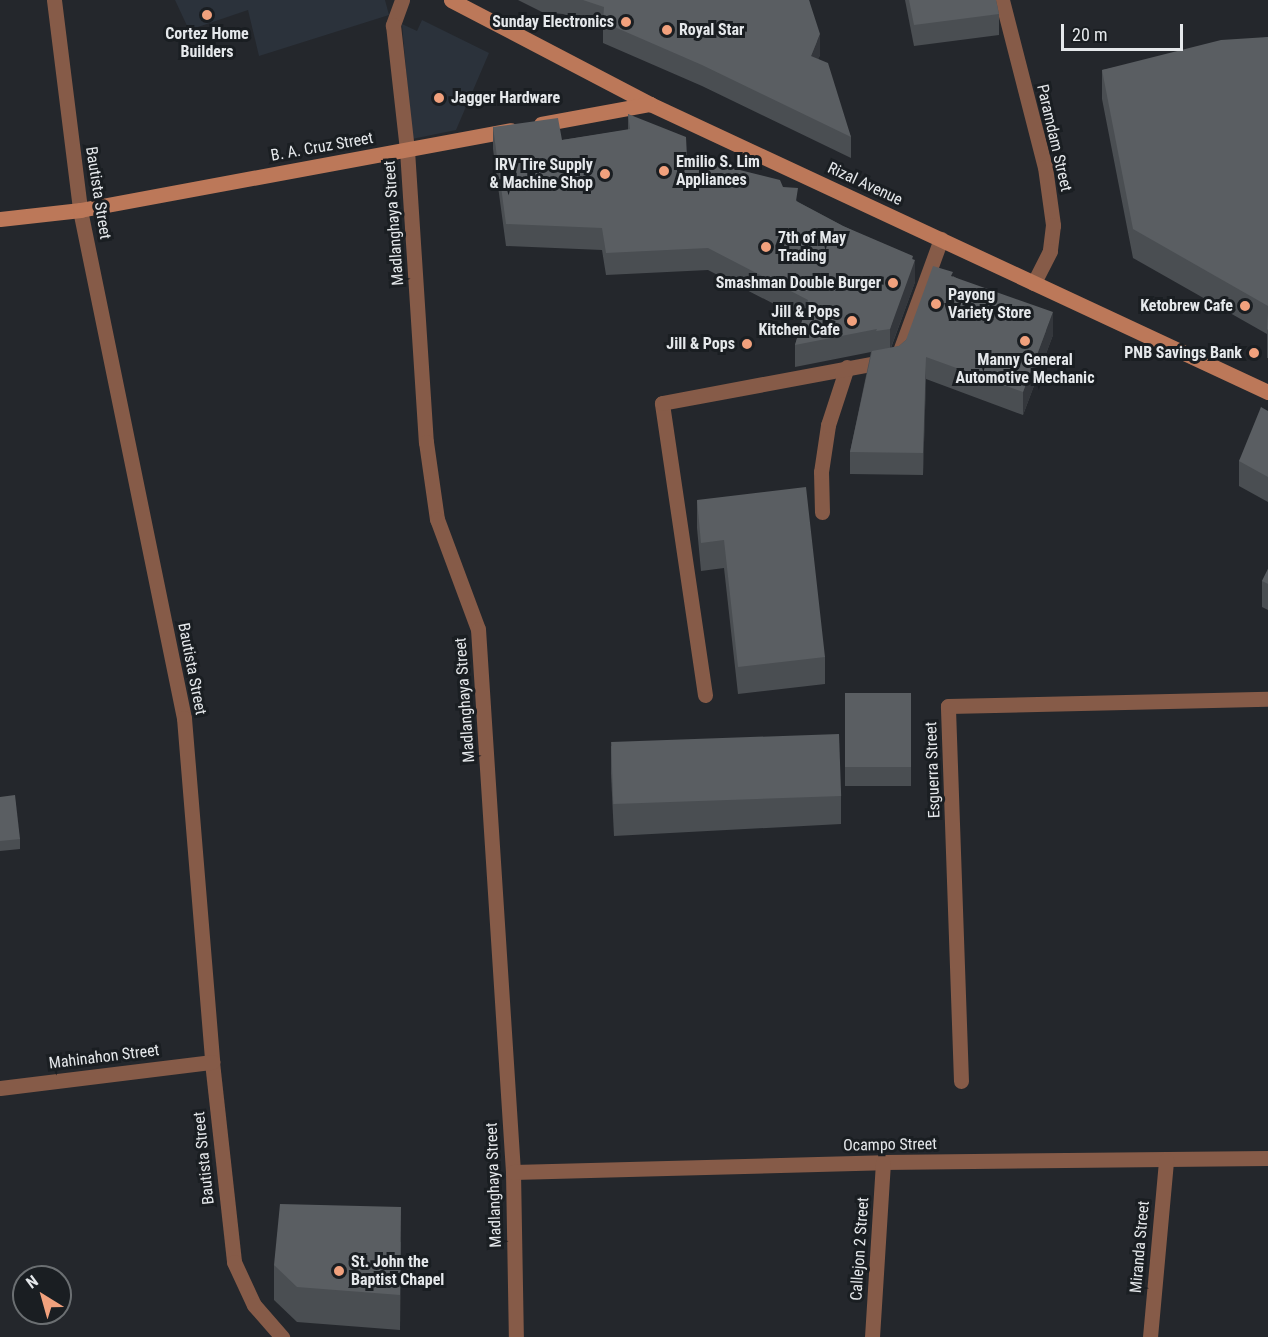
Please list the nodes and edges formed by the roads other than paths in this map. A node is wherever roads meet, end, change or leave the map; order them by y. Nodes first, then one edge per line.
1 (54, 0) edge
2 (402, 0) edge
3 (451, 0) edge
4 (1002, 0) edge
5 (650, 104) junction
6 (407, 150) junction
7 (80, 210) junction
8 (0, 219) edge
9 (941, 239) junction
10 (1034, 283) junction
11 (848, 367) junction
12 (1268, 393) edge
13 (822, 512) dead end
14 (705, 695) dead end
15 (1268, 699) edge
16 (212, 1062) junction
17 (961, 1081) dead end
18 (0, 1088) edge
19 (1268, 1158) edge
20 (1166, 1160) junction
21 (883, 1162) junction
22 (513, 1172) junction
23 (282, 1337) edge
24 (516, 1337) edge
25 (872, 1337) edge
26 (1150, 1337) edge

1 - 7 street, Bautista Street
2 - 6 street, Madlanghaya Street
3 - 5 main road, Rizal Avenue
4 - 10 street, Paramdam Street
5 - 6 main road, B. A. Cruz Street
5 - 9 main road, Rizal Avenue
6 - 7 main road, B. A. Cruz Street
6 - 22 street, Madlanghaya Street
7 - 8 main road, B. A. Cruz Street
7 - 16 street, Bautista Street
9 - 10 main road, Rizal Avenue
9 - 11 street
10 - 12 main road, Rizal Avenue
11 - 13 street
11 - 14 street
15 - 17 street, Esguerra Street
16 - 18 street, Mahinahon Street
16 - 23 street, Bautista Street
19 - 20 street, Ocampo Street
20 - 21 street, Ocampo Street
20 - 26 street, Miranda Street
21 - 22 street, Ocampo Street
21 - 25 street, Callejon 2 Street
22 - 24 street, Madlanghaya Street

